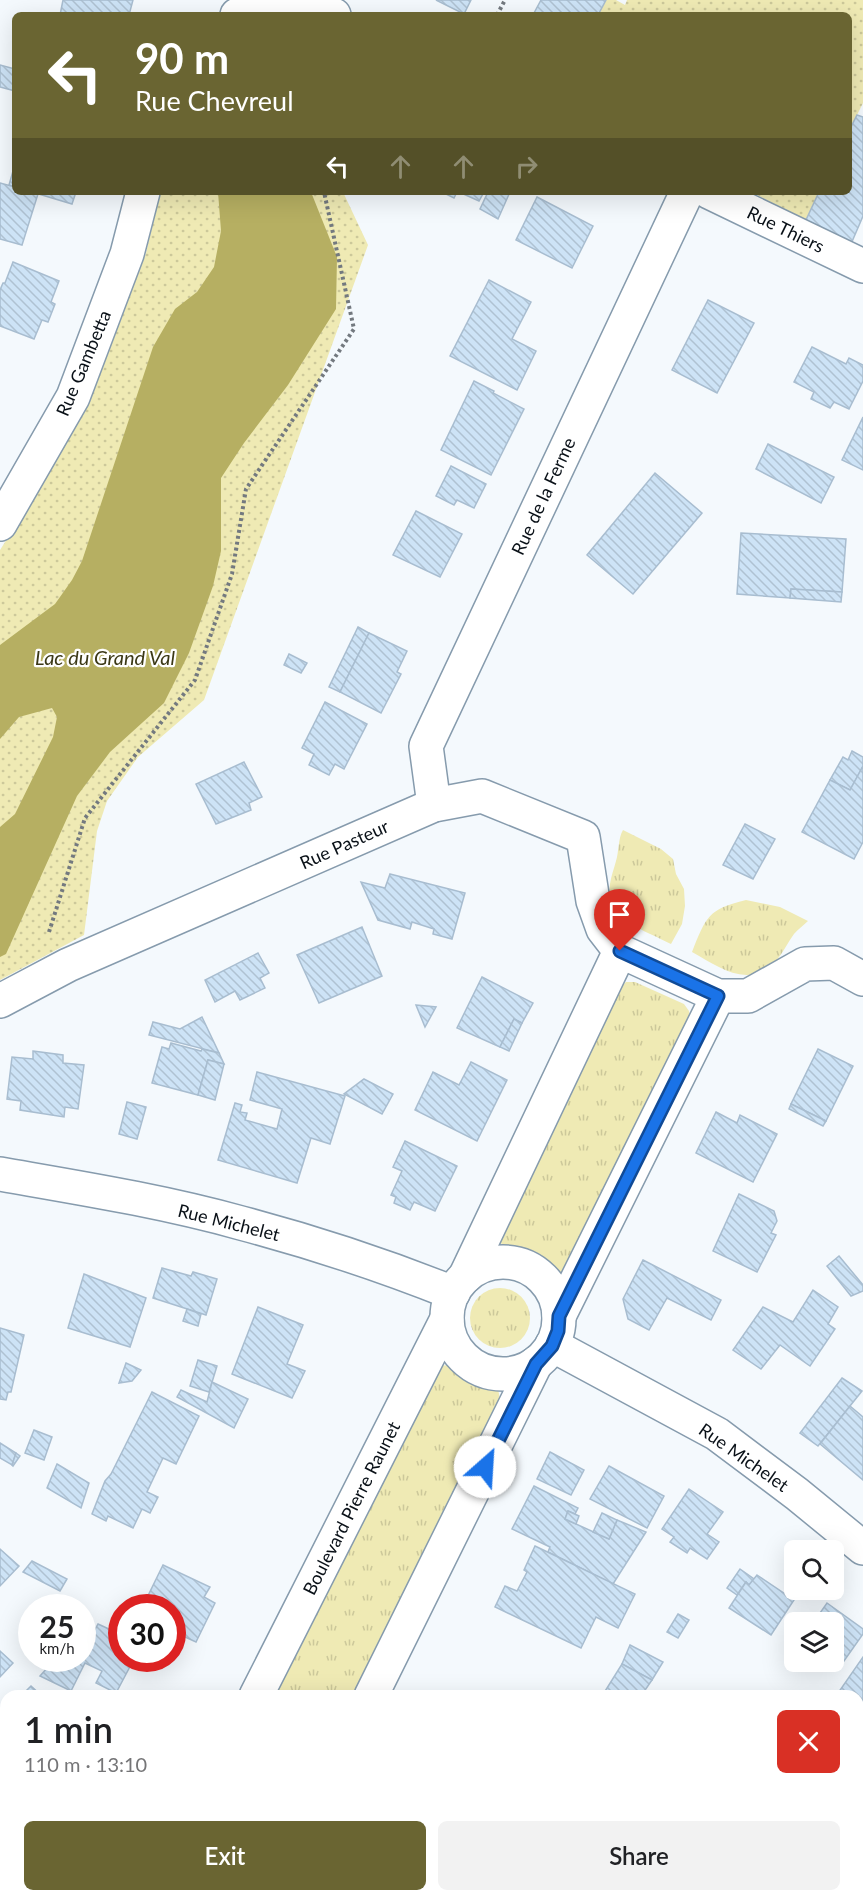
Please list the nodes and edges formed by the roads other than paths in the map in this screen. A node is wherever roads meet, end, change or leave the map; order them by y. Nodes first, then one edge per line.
1 (243, 12) edge
2 (325, 12) edge
3 (142, 195) edge
4 (686, 195) edge
5 (715, 195) edge
6 (863, 266) edge
7 (0, 524) edge
8 (434, 805) junction
9 (620, 951) junction
10 (863, 979) edge
11 (718, 996) junction
12 (0, 1001) edge
13 (0, 1174) edge
14 (455, 1296) junction
15 (549, 1342) junction
16 (863, 1548) edge
17 (259, 1690) edge
18 (374, 1690) edge

1 - 2 street
3 - 7 street, Rue Gambetta
4 - 8 street, Rue de la Ferme
5 - 6 street, Rue Thiers
8 - 9 street, Rue Pasteur
8 - 12 street, Rue Pasteur
9 - 11 street
9 - 14 street, Boulevard Pierre Raunet
10 - 11 street
11 - 15 street
13 - 14 street, Rue Michelet
14 - 15 street
14 - 15 street
14 - 17 street, Boulevard Pierre Raunet
15 - 16 street, Rue Michelet
15 - 18 street

